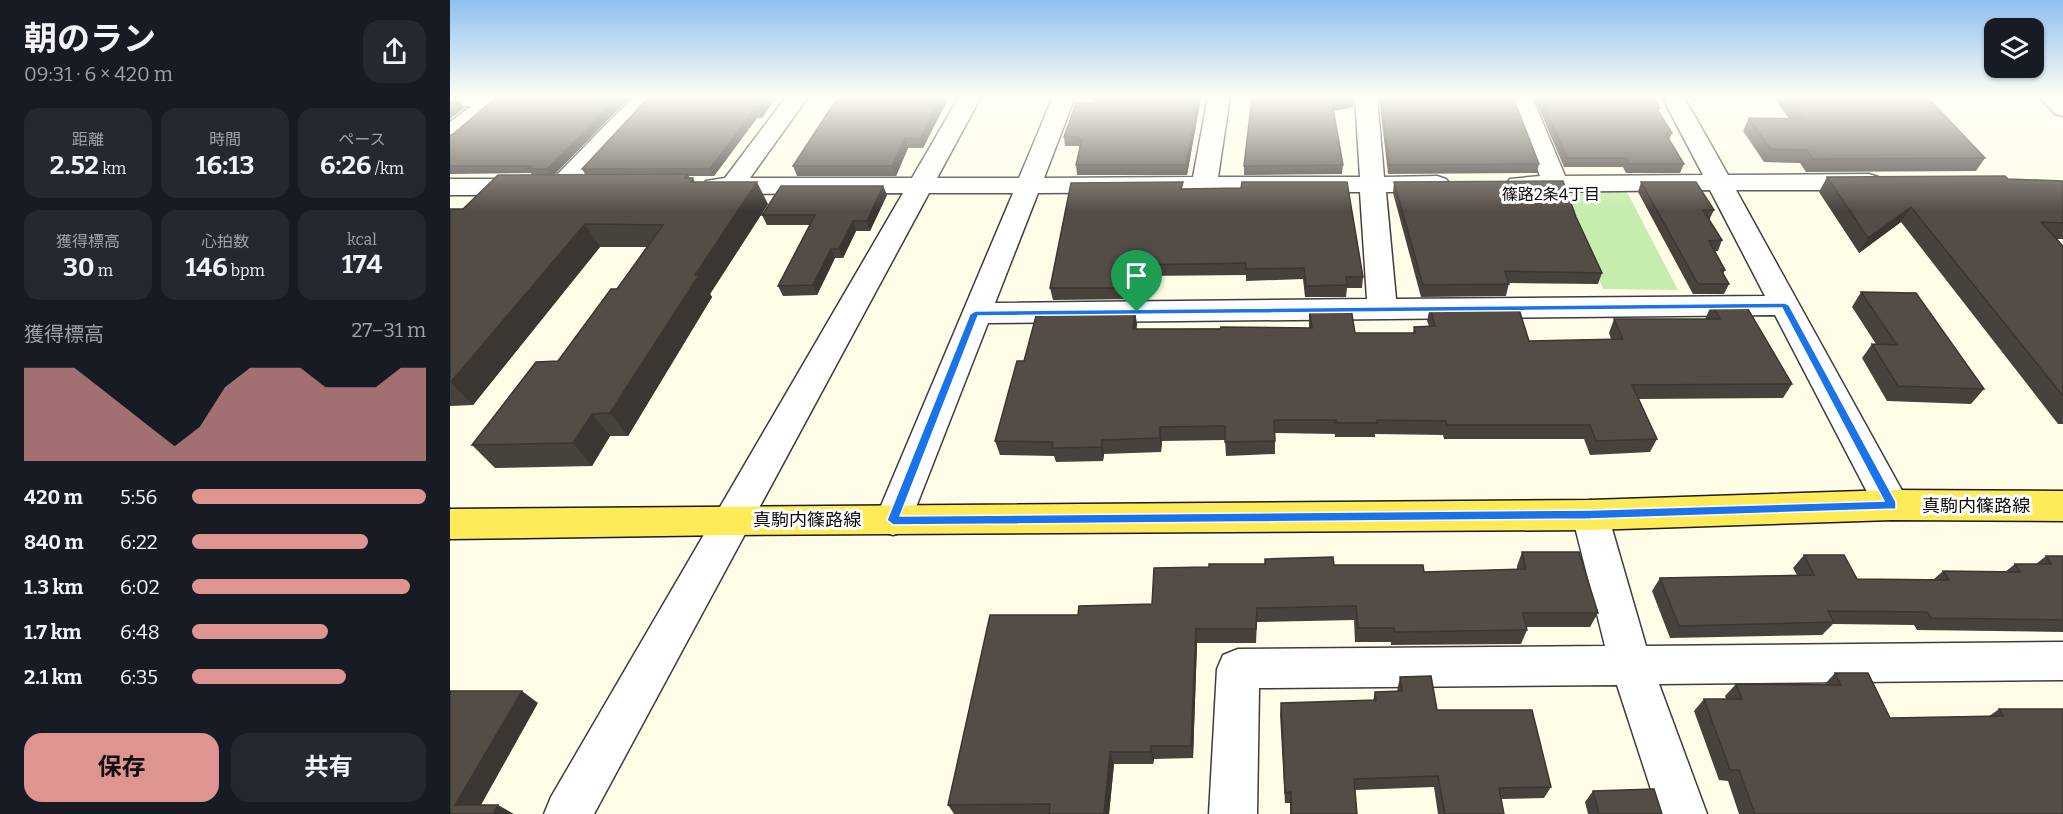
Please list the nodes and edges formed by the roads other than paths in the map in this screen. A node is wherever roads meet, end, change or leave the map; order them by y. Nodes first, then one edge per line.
1 (609, 135) edge
2 (769, 135) edge
3 (949, 135) edge
4 (1048, 135) edge
5 (1213, 135) edge
6 (1368, 135) edge
7 (1536, 135) edge
8 (1694, 135) edge
9 (1719, 182) junction
10 (1896, 182) edge
11 (1371, 184) junction
12 (1464, 184) edge
13 (1498, 184) edge
14 (1556, 184) junction
15 (1204, 185) junction
16 (686, 186) edge
17 (732, 186) junction
18 (921, 186) junction
19 (1027, 186) junction
20 (450, 187) edge
21 (559, 187) junction
22 (594, 187) edge
23 (1785, 305) junction
24 (1382, 309) junction
25 (975, 314) junction
26 (1892, 506) junction
27 (2063, 506) edge
28 (1590, 515) junction
29 (732, 520) junction
30 (893, 520) junction
31 (450, 524) edge
32 (2063, 661) edge
33 (1631, 665) junction
34 (568, 814) edge
35 (1233, 814) edge
36 (1683, 814) edge

1 - 21 street
2 - 17 street
3 - 18 street
4 - 19 street
5 - 15 street
6 - 11 street
7 - 14 street
8 - 9 street
9 - 10 street
9 - 14 street
9 - 23 street
11 - 12 street
11 - 15 street
11 - 24 street
13 - 14 street
15 - 19 street
16 - 17 street
17 - 18 street
18 - 19 street
18 - 29 street
19 - 25 street
20 - 21 street
21 - 22 street
23 - 24 street
23 - 26 street
24 - 25 street
25 - 30 street
26 - 27 main road, 真駒内篠路線
26 - 28 main road, 真駒内篠路線
28 - 30 main road, 真駒内篠路線
28 - 33 street
29 - 30 main road, 真駒内篠路線
29 - 31 main road, 真駒内篠路線
29 - 34 street
32 - 33 street
33 - 35 street
33 - 36 street

